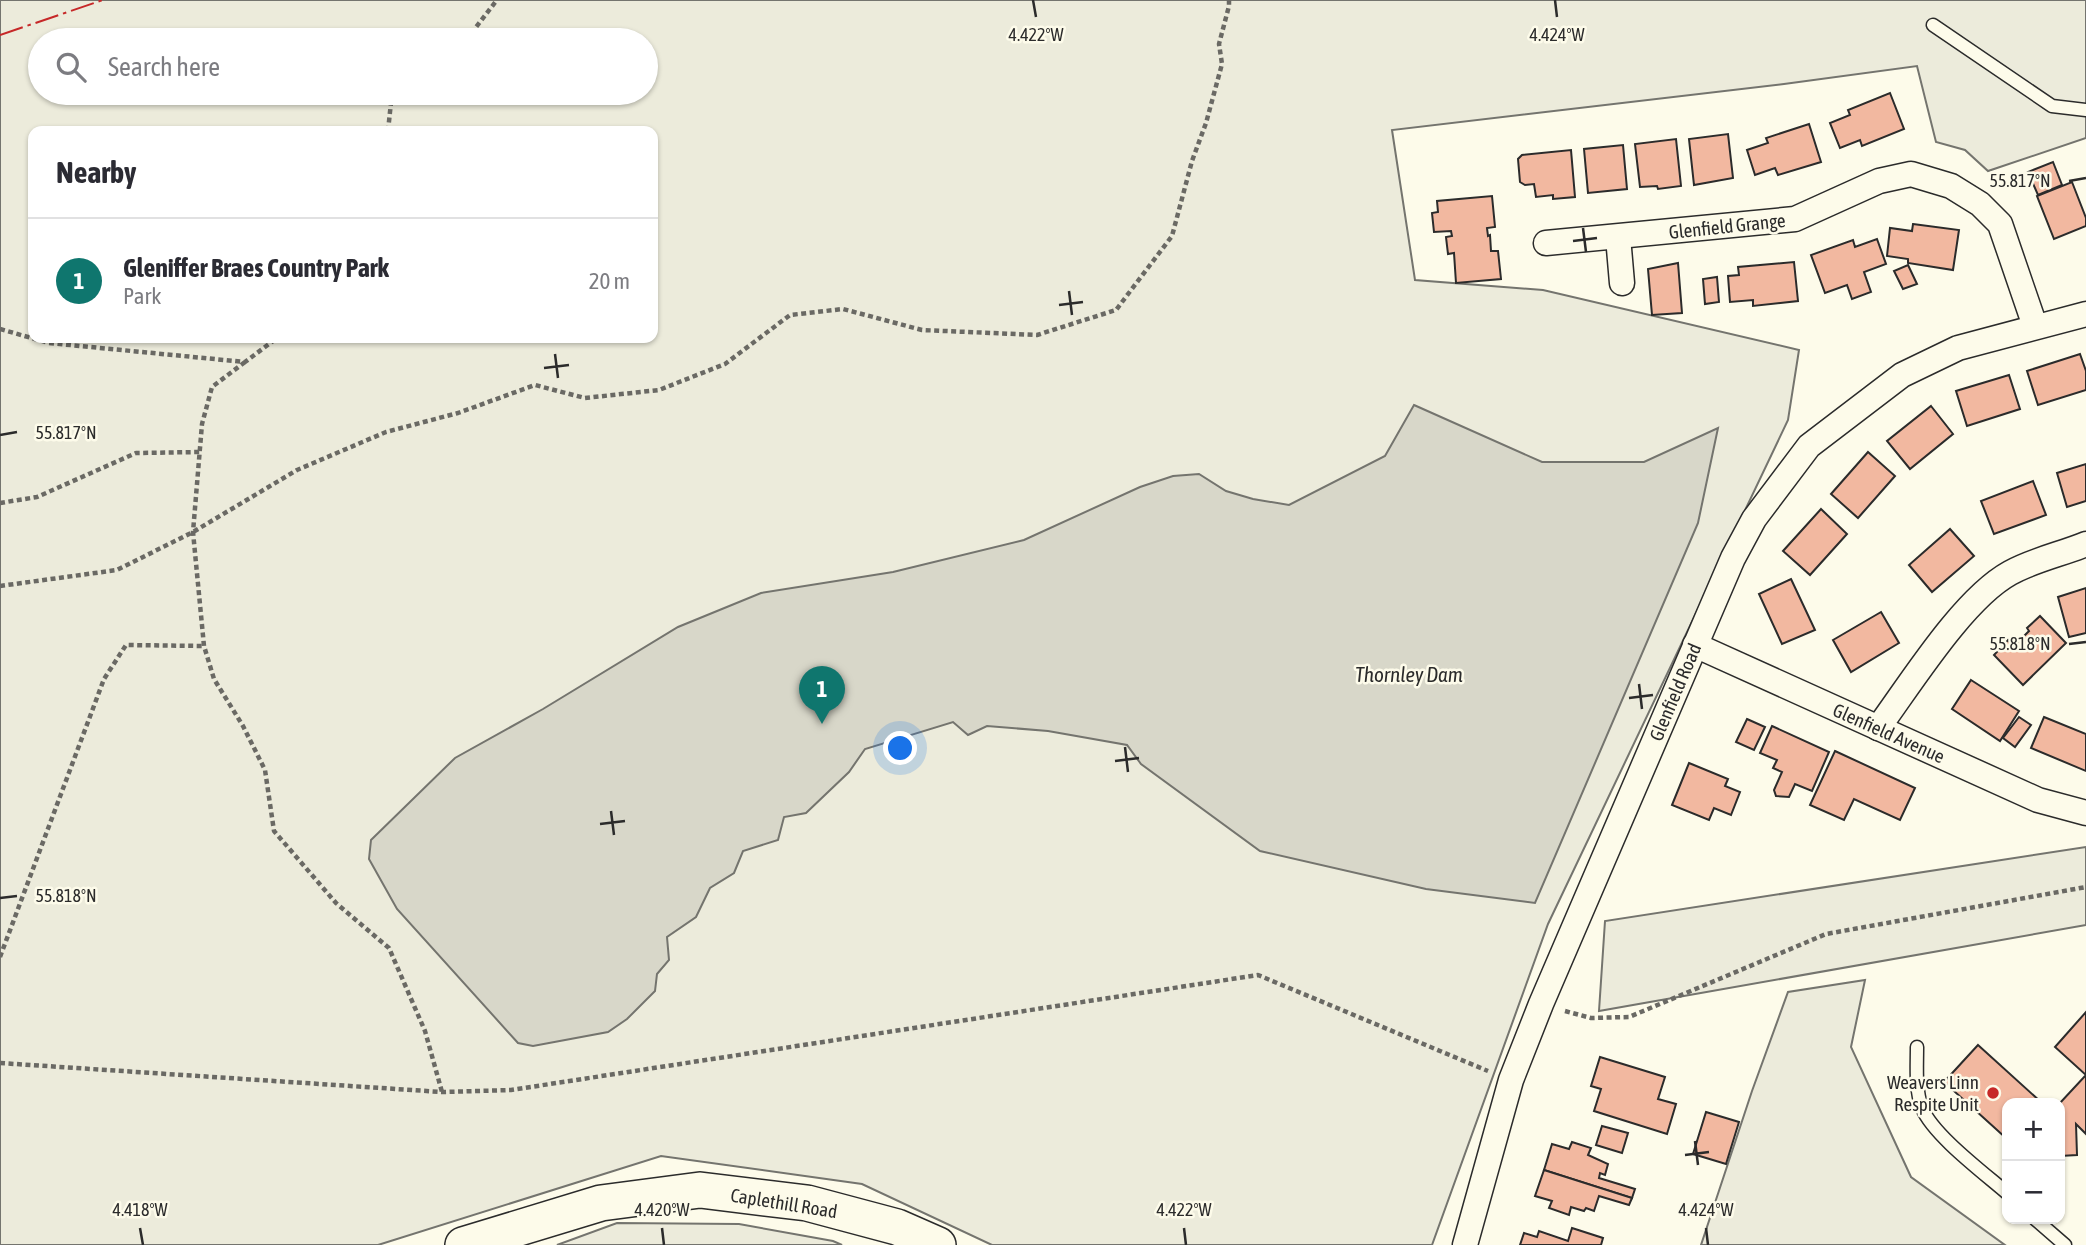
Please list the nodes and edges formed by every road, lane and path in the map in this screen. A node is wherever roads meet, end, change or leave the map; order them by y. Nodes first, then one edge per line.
1 (497, 0) edge
2 (1229, 0) edge
3 (1933, 25) dead end
4 (475, 28) edge
5 (391, 105) edge
6 (2086, 110) edge
7 (389, 126) edge
8 (1618, 237) junction
9 (1546, 243) dead end
10 (1622, 283) dead end
11 (2086, 314) edge
12 (2035, 326) junction
13 (0, 328) edge
14 (28, 337) edge
15 (49, 343) edge
16 (270, 343) edge
17 (244, 362) junction
18 (201, 452) junction
19 (0, 503) edge
20 (193, 532) junction
21 (2086, 544) edge
22 (0, 586) edge
23 (1695, 645) junction
24 (204, 646) junction
25 (1878, 728) junction
26 (2086, 813) edge
27 (2086, 887) edge
28 (0, 957) edge
29 (1541, 1004) junction
30 (1917, 1047) dead end
31 (0, 1063) edge
32 (1511, 1080) junction
33 (442, 1092) junction
34 (2002, 1189) edge
35 (2041, 1224) edge
36 (463, 1245) edge
37 (938, 1245) edge
38 (1465, 1245) edge
39 (2066, 1245) edge

1 - 4 path
2 - 20 path
3 - 6 lane
5 - 7 path
8 - 9 street, Glenfield Grange
8 - 10 street
8 - 12 street, Glenfield Grange
11 - 12 street, Glenfield Road
12 - 23 street, Glenfield Road
13 - 14 path
15 - 17 path
16 - 17 path
17 - 18 path
18 - 19 path
18 - 20 path
20 - 22 path
20 - 24 path
21 - 25 street
23 - 25 street, Glenfield Avenue
23 - 29 street, Glenfield Road
24 - 28 path
24 - 33 path
25 - 26 street, Glenfield Avenue
27 - 29 path
29 - 32 street, Glenfield Road
30 - 34 lane
31 - 33 path
32 - 33 path
32 - 38 street, Glenfield Road
35 - 39 lane
36 - 37 main road, Caplethill Road

